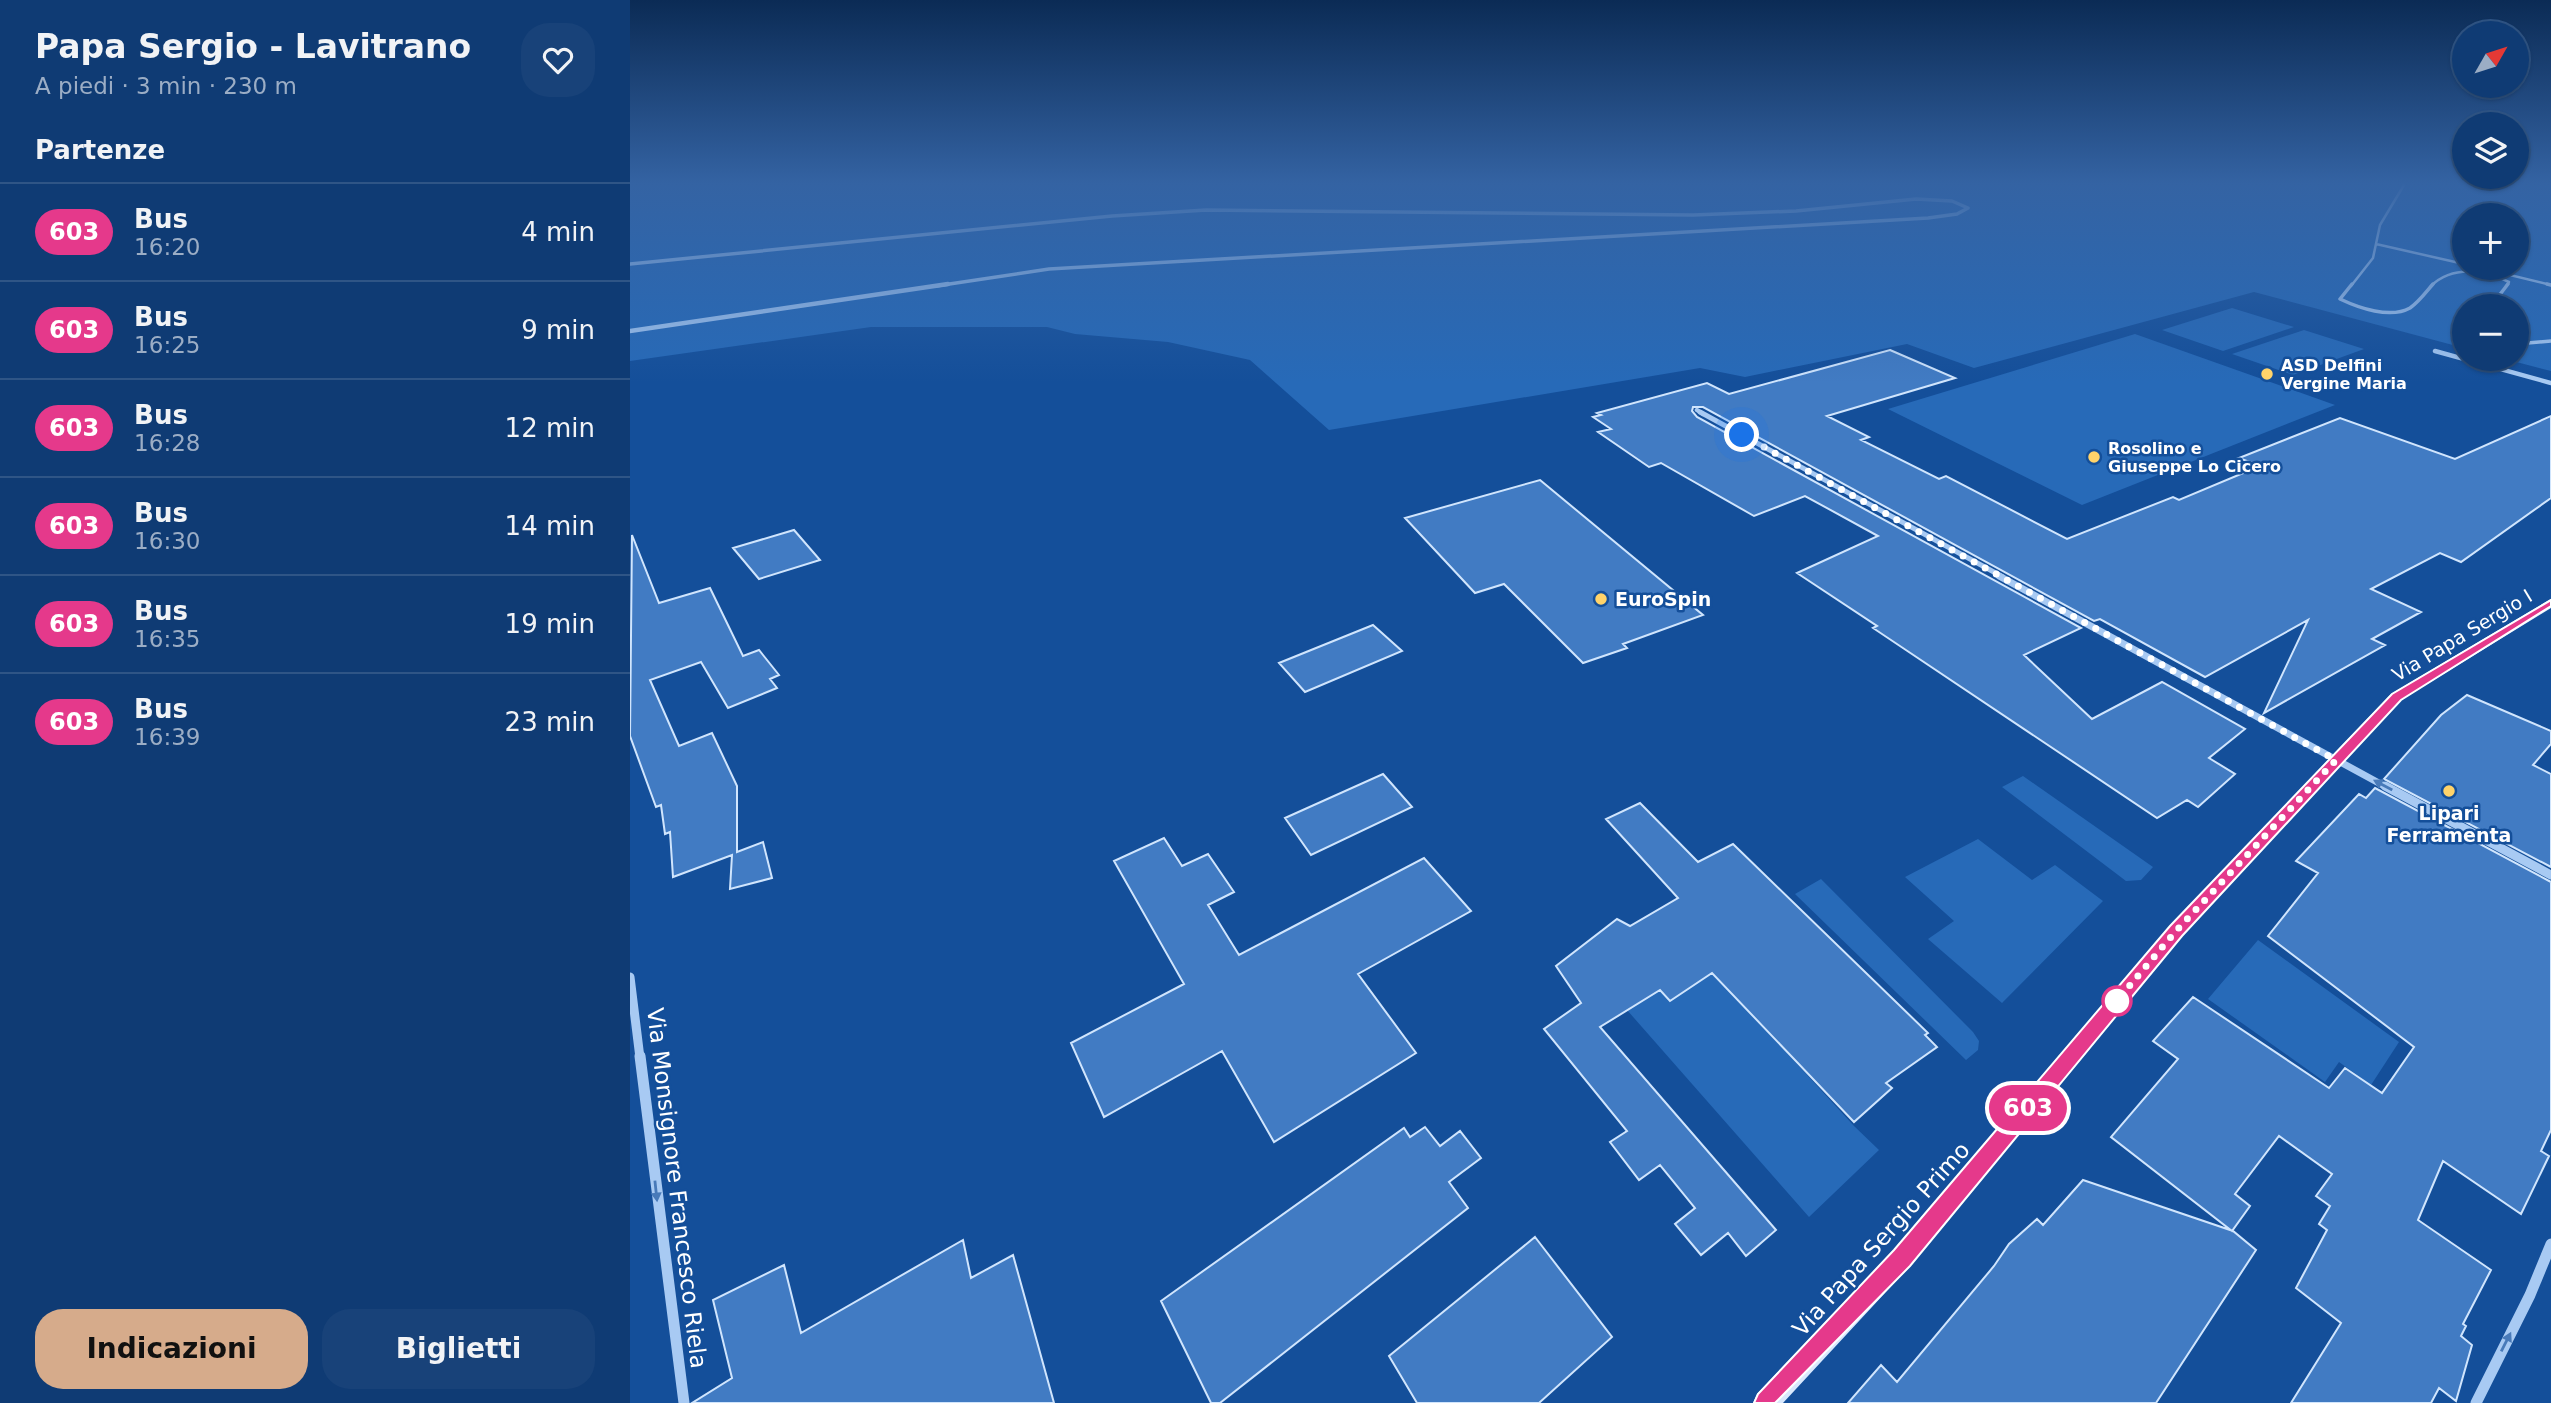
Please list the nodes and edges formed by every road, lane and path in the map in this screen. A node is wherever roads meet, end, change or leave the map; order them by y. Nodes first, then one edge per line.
1 (763, 250) edge
2 (1368, 250) edge
3 (2375, 250) edge
4 (2404, 250) edge
5 (2452, 261) edge
6 (630, 264) edge
7 (2529, 280) edge
8 (2551, 285) edge
9 (2500, 294) edge
10 (630, 331) edge
11 (2551, 341) edge
12 (2529, 343) edge
13 (2435, 351) dead end
14 (2551, 383) edge
15 (1697, 410) dead end
16 (2551, 603) edge
17 (2336, 760) junction
18 (2551, 874) edge
19 (630, 977) edge
20 (2551, 1244) edge
21 (684, 1403) edge
22 (1766, 1403) edge
23 (2476, 1403) edge

1 - 6 street
2 - 10 street
3 - 9 lane
4 - 5 lane
7 - 8 lane
11 - 12 lane
13 - 14 street
15 - 17 street
16 - 17 main road, Via Papa Sergio I
18 -> 17 street
17 - 22 main road, Via Papa Sergio Primo
19 -> 21 street, Via Monsignore Francesco Riela
23 -> 20 street

